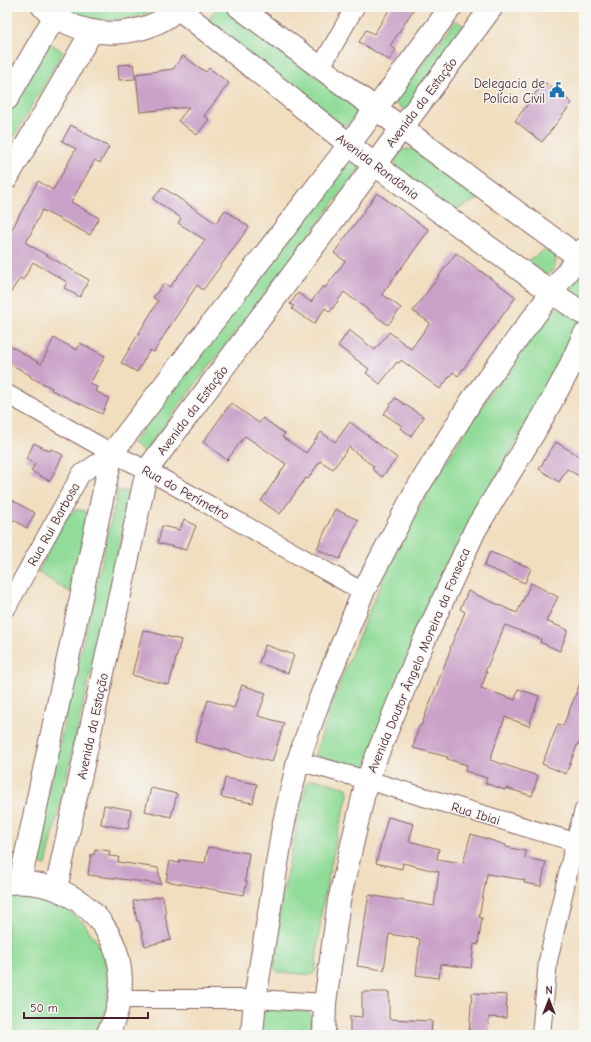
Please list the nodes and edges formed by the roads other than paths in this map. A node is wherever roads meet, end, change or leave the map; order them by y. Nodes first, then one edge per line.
1 (239, 7) edge
2 (355, 7) edge
3 (451, 7) edge
4 (492, 7) edge
5 (179, 8) edge
6 (49, 12) edge
7 (92, 31) junction
8 (321, 67) junction
9 (7, 99) edge
10 (376, 109) junction
11 (402, 128) junction
12 (349, 145) junction
13 (375, 165) junction
14 (7, 178) edge
15 (582, 256) edge
16 (551, 292) junction
17 (584, 314) edge
18 (584, 335) edge
19 (7, 394) edge
20 (112, 453) junction
21 (147, 470) junction
22 (363, 592) junction
23 (7, 607) edge
24 (298, 761) junction
25 (366, 780) junction
26 (584, 810) edge
27 (580, 845) edge
28 (13, 882) edge
29 (56, 888) junction
30 (121, 999) junction
31 (255, 999) junction
32 (325, 1003) junction
33 (107, 1035) edge
34 (252, 1035) edge
35 (324, 1035) edge
36 (541, 1035) edge

1 - 8 street
2 - 8 street
3 - 10 street
4 - 11 street, Avenida da Estação
5 - 7 street
5 - 12 street, Avenida Rondônia
6 - 7 street
6 - 9 street
7 - 14 street
8 - 10 street
10 - 11 street
10 - 12 street
11 - 13 street, Avenida da Estação
11 - 15 street
12 - 13 street, Avenida Rondônia
12 - 20 street
13 - 16 street, Avenida Rondônia
13 - 21 street, Avenida da Estação
15 - 16 street
16 - 17 street, Avenida Rondônia
16 - 22 street
18 - 25 street, Avenida Doutor Ângelo Moreira da Fonseca
19 - 20 street, Rua do Perímetro
20 - 21 street, Rua do Perímetro
20 - 23 street, Rua Rui Barbosa
20 - 28 street
21 - 22 street, Rua do Perímetro
21 - 29 street, Avenida da Estação
22 - 24 street
24 - 25 street, Rua Ibiai
24 - 31 street
25 - 27 street, Rua Ibiai
25 - 32 street, Avenida Doutor Ângelo Moreira da Fonseca
26 - 27 street
27 - 36 street
28 - 29 street
29 - 30 street
30 - 31 street
30 - 33 street
31 - 32 street
31 - 34 street
32 - 35 street, Avenida Doutor Ângelo Moreira da Fonseca

